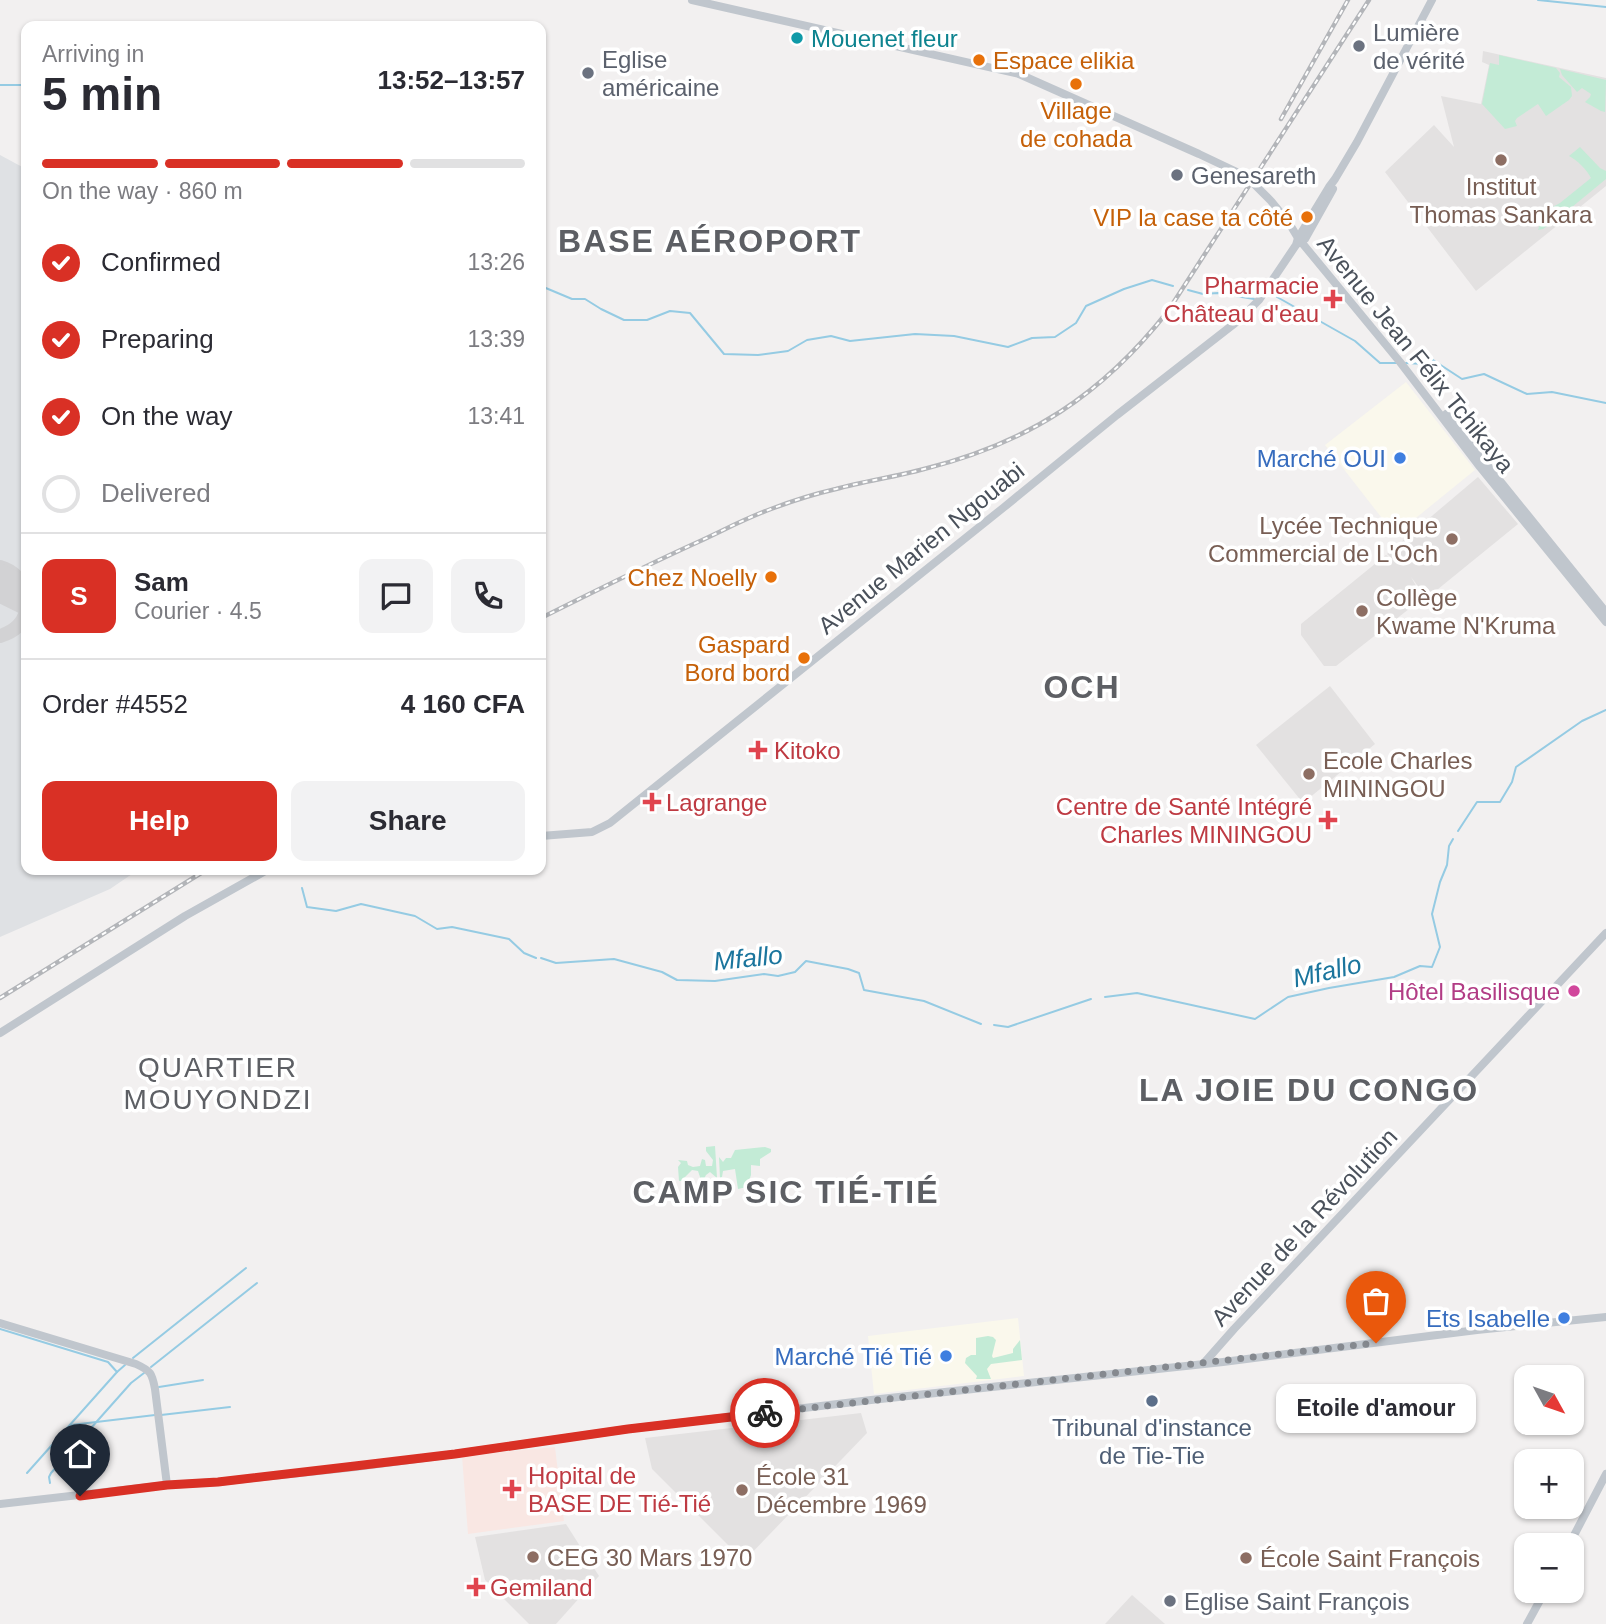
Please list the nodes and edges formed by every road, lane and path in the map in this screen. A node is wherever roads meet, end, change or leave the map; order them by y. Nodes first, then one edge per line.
1 (692, 0) edge
2 (1432, 0) edge
3 (1299, 238) junction
4 (1606, 611) edge
5 (1606, 622) edge
6 (546, 836) edge
7 (258, 875) edge
8 (1606, 936) edge
9 (0, 1033) edge
10 (1606, 1317) edge
11 (0, 1323) edge
12 (1206, 1363) junction
13 (1606, 1474) edge
14 (167, 1485) junction
15 (0, 1504) edge
16 (1575, 1533) edge
17 (1538, 1603) edge
18 (1527, 1624) edge

1 - 3 street
2 - 3 street, Avenue Marien Ngouabi
3 - 4 street, Avenue Jean Félix Tchikaya
3 - 5 street, Avenue Jean Félix Tchikaya
3 - 6 street, Avenue Marien Ngouabi
7 - 9 street
8 - 12 street, Avenue de la Révolution
10 - 12 street
11 - 14 street
12 - 14 street
13 - 16 street
14 - 15 street
17 - 18 street

